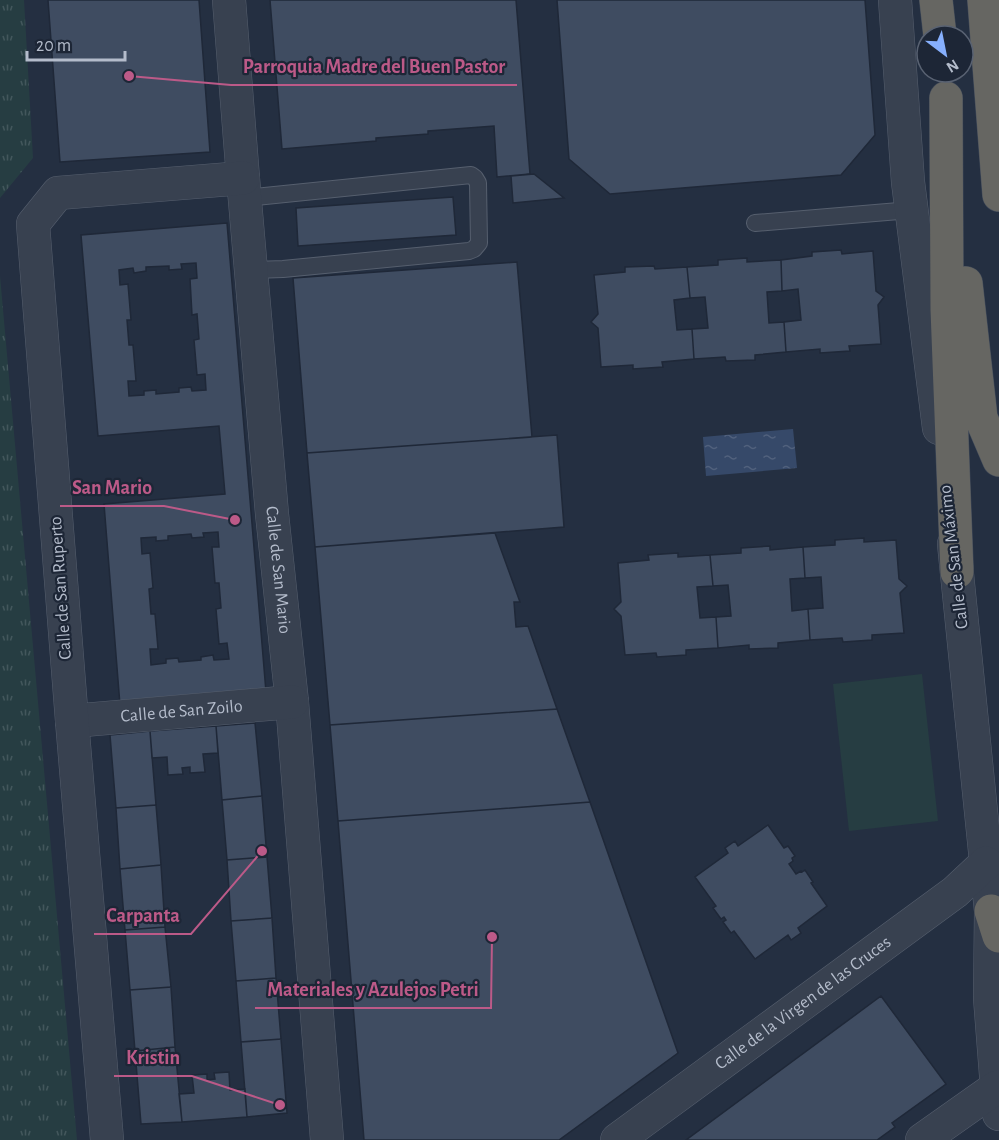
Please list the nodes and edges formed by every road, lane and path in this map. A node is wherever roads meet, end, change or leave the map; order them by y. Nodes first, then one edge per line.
1 (230, 0) edge
2 (895, 0) edge
3 (936, 0) edge
4 (984, 0) edge
5 (939, 24) edge
6 (944, 85) edge
7 (244, 188) junction
8 (999, 195) edge
9 (911, 210) junction
10 (755, 223) dead end
11 (251, 270) junction
12 (999, 460) edge
13 (957, 572) junction
14 (292, 702) junction
15 (72, 721) junction
16 (986, 863) junction
17 (995, 924) edge
18 (998, 1100) edge
19 (107, 1140) edge
20 (327, 1140) edge
21 (617, 1140) edge
22 (922, 1140) edge

1 - 7 street, Calle de San Mario
2 - 9 street, Calle de San Máximo
3 - 5 highway
4 - 8 highway
6 - 12 highway
6 - 13 highway
7 - 11 street, Calle de San Mario
7 - 11 lane
7 - 15 street, Calle de San Ruperto
9 - 10 lane
9 - 13 street, Calle de San Máximo
11 - 14 street, Calle de San Mario
13 - 16 street, Calle de San Máximo
14 - 15 street, Calle de San Zoilo
14 - 20 street, Calle de San Mario
15 - 19 street, Calle de San Ruperto
16 - 17 street, Calle de San Máximo
16 - 21 street, Calle de la Virgen de las Cruces
17 - 18 street, Calle de San Máximo
18 - 22 street

